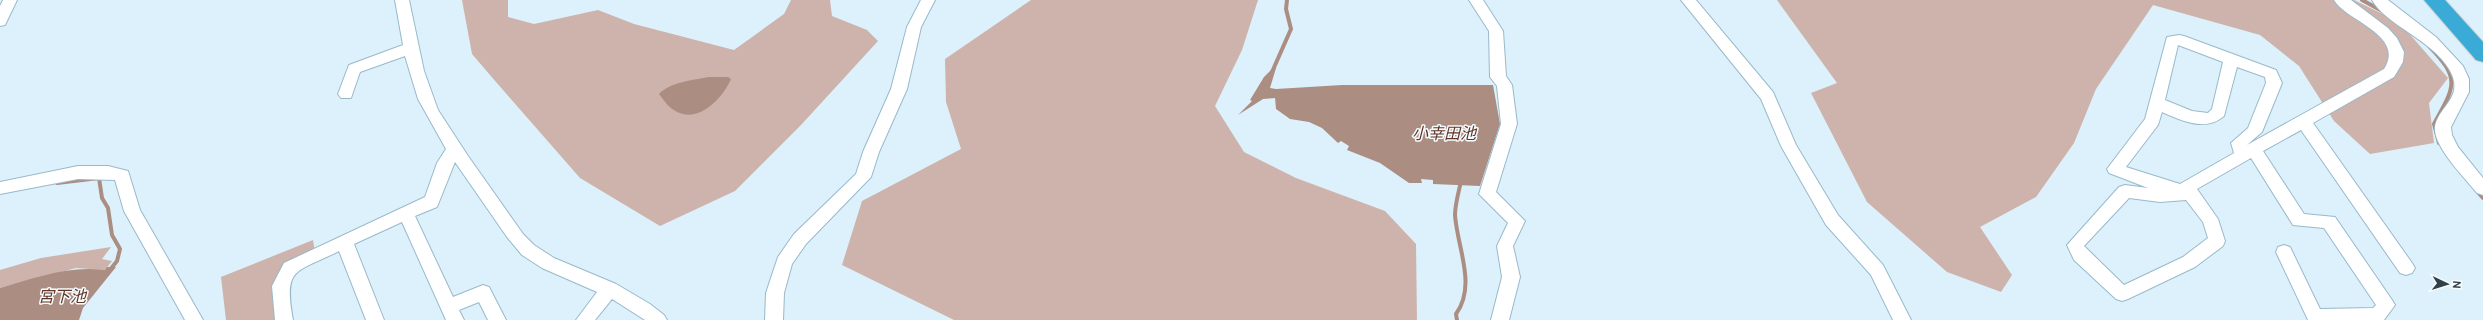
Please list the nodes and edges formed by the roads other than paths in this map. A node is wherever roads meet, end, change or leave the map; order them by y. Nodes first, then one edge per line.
1 (4, 0) edge
2 (7, 0) edge
3 (10, 0) edge
4 (402, 0) edge
5 (928, 0) edge
6 (1476, 0) edge
7 (1688, 0) edge
8 (2341, 0) edge
9 (2370, 0) edge
10 (2434, 0) edge
11 (2452, 0) edge
12 (0, 1) edge
13 (2384, 5) edge
14 (0, 21) edge
15 (2483, 34) edge
16 (410, 48) junction
17 (2483, 54) edge
18 (2231, 59) junction
19 (346, 94) dead end
20 (2157, 103) junction
21 (2303, 121) junction
22 (455, 150) junction
23 (2250, 152) junction
24 (2187, 187) junction
25 (0, 188) edge
26 (2483, 189) edge
27 (406, 214) junction
28 (344, 241) junction
29 (2284, 252) dead end
30 (2406, 268) dead end
31 (610, 289) junction
32 (452, 313) edge
33 (2369, 317) edge
34 (194, 320) edge
35 (284, 320) edge
36 (375, 320) edge
37 (497, 320) edge
38 (585, 320) edge
39 (658, 320) edge
40 (774, 320) edge
41 (1500, 320) edge
42 (1902, 320) edge

1 - 2 street
1 - 12 street
3 - 14 street
4 - 16 street
5 - 40 street
6 - 41 street
7 - 42 street
8 - 21 street
9 - 13 street
10 - 17 highway
11 - 15 highway
13 - 26 street
16 - 19 street
16 - 22 street
18 - 20 street
18 - 20 street
18 - 23 street
20 - 24 street
21 - 23 street
21 - 30 street
22 - 27 street
22 - 31 street
23 - 24 street
23 - 33 street
24 - 24 street
25 - 34 street
27 - 28 street
27 - 32 street
28 - 35 street
28 - 36 street
29 - 33 street
31 - 38 street
31 - 39 street
32 - 37 street

